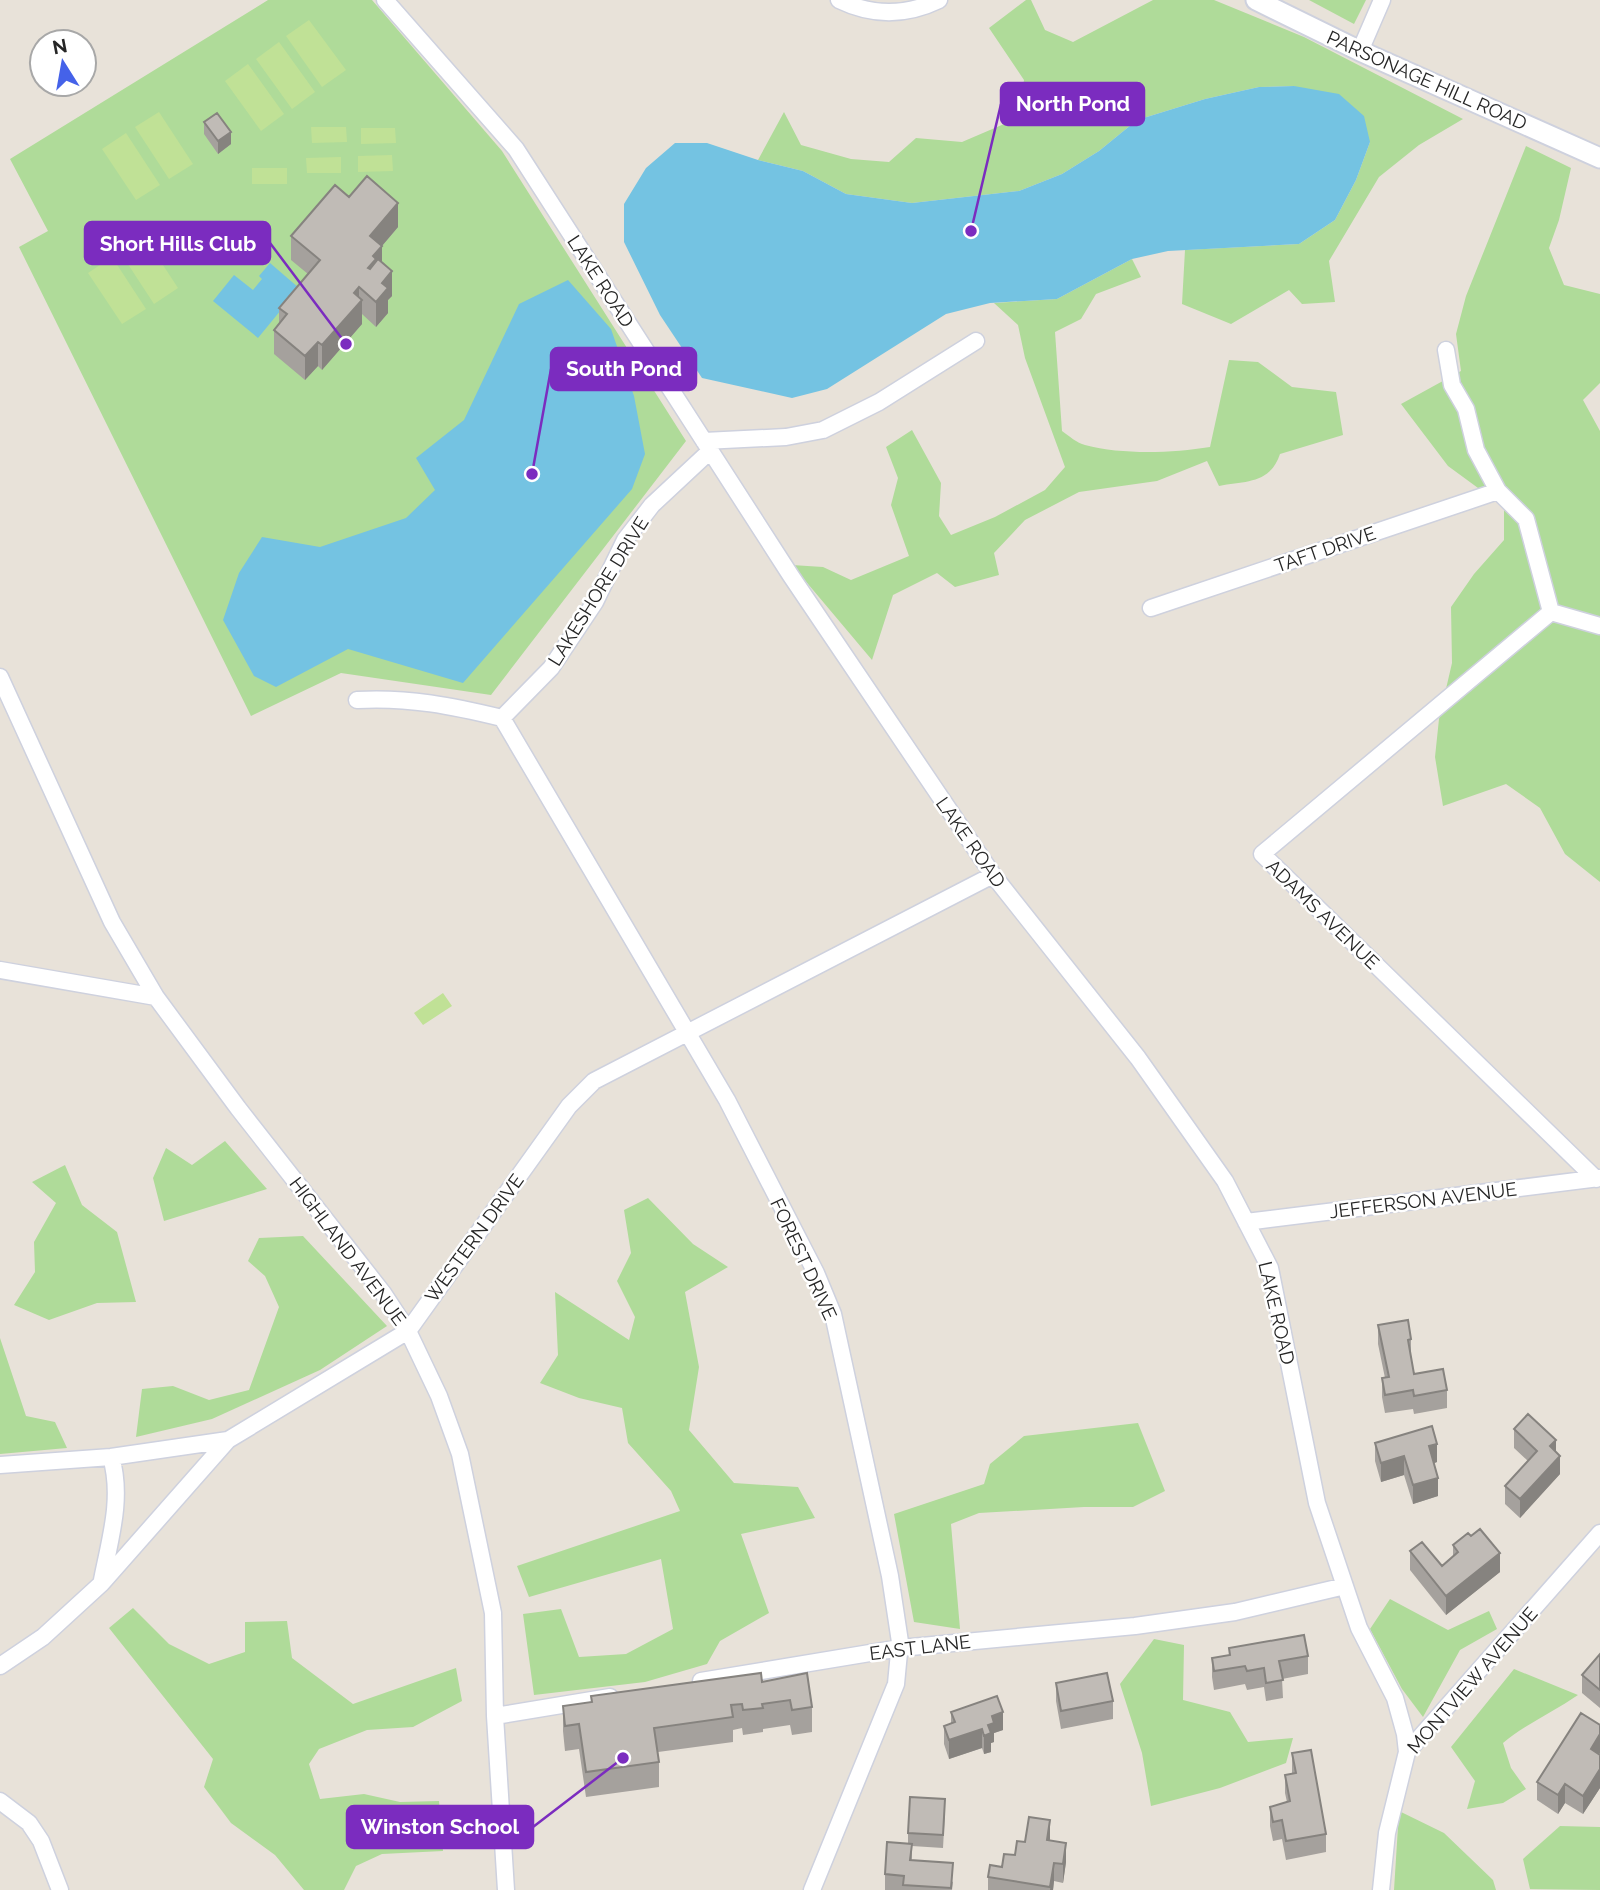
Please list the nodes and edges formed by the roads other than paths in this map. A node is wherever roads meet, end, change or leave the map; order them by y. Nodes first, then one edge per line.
1 (385, 0) edge
2 (839, 0) edge
3 (939, 0) edge
4 (1256, 0) edge
5 (1382, 0) edge
6 (1360, 51) junction
7 (1600, 158) edge
8 (976, 341) dead end
9 (1446, 350) dead end
10 (707, 446) junction
11 (1498, 491) junction
12 (1151, 608) dead end
13 (1551, 612) junction
14 (1600, 626) edge
15 (0, 677) edge
16 (357, 700) dead end
17 (502, 718) junction
18 (993, 875) junction
19 (0, 970) edge
20 (156, 997) junction
21 (688, 1031) junction
22 (1598, 1179) edge
23 (1246, 1222) junction
24 (408, 1331) junction
25 (228, 1440) junction
26 (111, 1457) junction
27 (0, 1465) edge
28 (1600, 1533) edge
29 (102, 1583) junction
30 (1345, 1586) junction
31 (900, 1647) junction
32 (0, 1667) edge
33 (684, 1684) edge
34 (630, 1693) edge
35 (495, 1716) junction
36 (1407, 1752) junction
37 (0, 1801) edge
38 (60, 1890) edge
39 (506, 1890) edge
40 (812, 1890) edge
41 (1381, 1890) edge

1 - 10 street, LAKE ROAD
2 - 3 street
4 - 6 street, PARSONAGE HILL ROAD
5 - 6 street
6 - 7 street, PARSONAGE HILL ROAD
8 - 10 street
9 - 11 street
10 - 17 street, LAKESHORE DRIVE
10 - 18 street, LAKE ROAD
11 - 12 street, TAFT DRIVE
11 - 13 street
13 - 14 street
13 - 22 street, ADAMS AVENUE
15 - 20 street, HIGHLAND AVENUE
16 - 17 street
17 - 21 street, FOREST DRIVE
18 - 21 street, WESTERN DRIVE
18 - 23 street, LAKE ROAD
19 - 20 street
20 - 24 street, HIGHLAND AVENUE
21 - 24 street, WESTERN DRIVE
21 - 31 street, FOREST DRIVE
22 - 23 street, JEFFERSON AVENUE
23 - 30 street, LAKE ROAD
24 - 25 street, WESTERN DRIVE
24 - 35 street, HIGHLAND AVENUE
25 - 26 street
25 - 29 street, WESTERN DRIVE
26 - 27 street
26 - 29 street
28 - 36 street, MONTVIEW AVENUE
29 - 32 street, WESTERN DRIVE
30 - 31 street, EAST LANE
30 - 36 street, LAKE ROAD
31 - 33 street, EAST LANE
31 - 40 street, FOREST DRIVE
34 - 35 street
35 - 39 street, HIGHLAND AVENUE
36 - 41 street, MONTVIEW AVENUE
37 - 38 street

